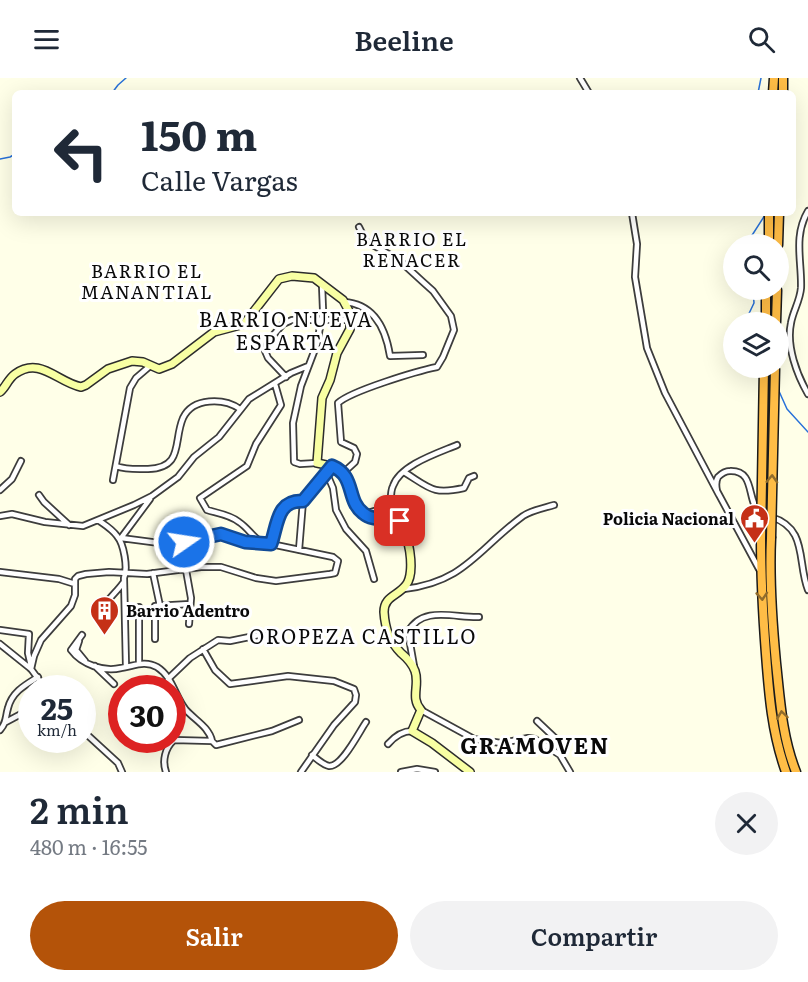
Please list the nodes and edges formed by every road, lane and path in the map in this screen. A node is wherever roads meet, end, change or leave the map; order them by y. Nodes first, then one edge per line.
1 (808, 211) edge
2 (632, 216) edge
3 (769, 216) edge
4 (779, 216) edge
5 (358, 227) dead end
6 (769, 234) edge
7 (778, 234) edge
8 (321, 282) junction
9 (344, 302) junction
10 (321, 320) junction
11 (351, 320) junction
12 (423, 355) dead end
13 (150, 366) junction
14 (308, 366) junction
15 (286, 377) junction
16 (764, 378) edge
17 (775, 378) edge
18 (275, 384) junction
19 (0, 392) edge
20 (808, 394) edge
21 (240, 409) junction
22 (457, 445) dead end
23 (21, 461) dead end
24 (316, 463) junction
25 (116, 466) junction
26 (332, 466) junction
27 (404, 472) junction
28 (343, 473) junction
29 (327, 474) junction
30 (474, 476) dead end
31 (113, 480) dead end
32 (0, 490) edge
33 (39, 495) dead end
34 (718, 495) junction
35 (152, 496) junction
36 (303, 501) junction
37 (554, 505) dead end
38 (364, 514) junction
39 (0, 516) edge
40 (98, 520) junction
41 (69, 525) junction
42 (121, 539) junction
43 (261, 543) junction
44 (271, 544) junction
45 (299, 550) junction
46 (186, 570) junction
47 (0, 572) edge
48 (760, 572) junction
49 (126, 573) junction
50 (153, 573) junction
51 (374, 579) dead end
52 (124, 582) junction
53 (75, 584) junction
54 (401, 590) junction
55 (808, 590) edge
56 (190, 604) junction
57 (160, 606) junction
58 (139, 607) dead end
59 (101, 611) dead end
60 (479, 617) dead end
61 (189, 624) dead end
62 (0, 630) edge
63 (264, 634) dead end
64 (155, 639) dead end
65 (0, 644) edge
66 (203, 649) junction
67 (139, 664) junction
68 (91, 665) junction
69 (126, 667) junction
70 (31, 669) junction
71 (414, 669) junction
72 (36, 675) edge
73 (164, 675) edge
74 (173, 675) edge
75 (108, 679) edge
76 (18, 690) edge
77 (186, 709) edge
78 (421, 710) junction
79 (18, 716) edge
80 (299, 720) dead end
81 (537, 721) dead end
82 (6, 722) junction
83 (366, 722) dead end
84 (0, 730) edge
85 (412, 731) junction
86 (212, 741) junction
87 (96, 743) edge
88 (388, 744) dead end
89 (312, 755) junction
90 (562, 757) junction
91 (122, 772) edge
92 (166, 772) edge
93 (301, 772) edge
94 (401, 772) edge
95 (435, 772) edge
96 (470, 772) edge
97 (570, 772) edge
98 (786, 772) edge
99 (795, 772) edge

1 - 20 street
2 - 34 street
3 - 6 highway
4 - 7 highway
5 - 28 street
8 - 9 street
8 - 10 street
8 - 13 street
9 - 11 street
9 - 12 street
10 - 11 street
10 - 14 street
10 - 15 street
11 - 24 street
13 - 19 street
13 - 25 street
14 - 15 street
14 - 24 street
15 - 18 street
16 - 48 highway, bridge
99 -> 17 highway, bridge
18 - 21 street
18 - 43 street
21 - 25 street
21 - 35 street
22 - 27 street
23 - 32 street
24 - 26 street
25 - 31 street
26 - 28 street
26 - 29 street
27 - 30 street
27 - 38 street
28 - 38 street
29 - 36 street
29 - 51 street
33 - 41 street
34 - 48 street
34 - 55 street
35 - 40 street
35 - 42 street
36 - 44 street
36 - 45 street
37 - 54 street
38 - 54 street
39 - 41 street
40 - 41 street
40 - 42 street
42 - 43 street
42 - 49 street
43 - 44 street
44 - 45 street
45 - 46 street
46 - 50 street
46 - 56 street
47 - 53 street
48 -> 98 highway
49 - 50 street
49 - 52 street
49 - 53 street
50 - 57 street
52 - 59 street
52 - 69 street
53 - 70 street
54 - 71 street
56 - 57 street
56 - 61 street
57 - 64 street
58 - 67 street
60 - 71 street
62 - 70 street
63 - 66 street
65 - 70 street
66 - 74 street
66 - 89 street
67 - 69 street
67 - 73 street
68 - 68 street
68 - 69 street
68 - 75 street
70 - 72 street
71 - 78 street
76 - 82 street
77 - 86 street
78 - 85 street
78 - 90 street
79 - 82 street
80 - 86 street
81 - 90 street
82 - 84 street
83 - 89 street
85 - 88 street
85 - 96 street
86 - 92 street
87 - 91 street
89 - 93 street
90 - 97 street
94 - 95 street

